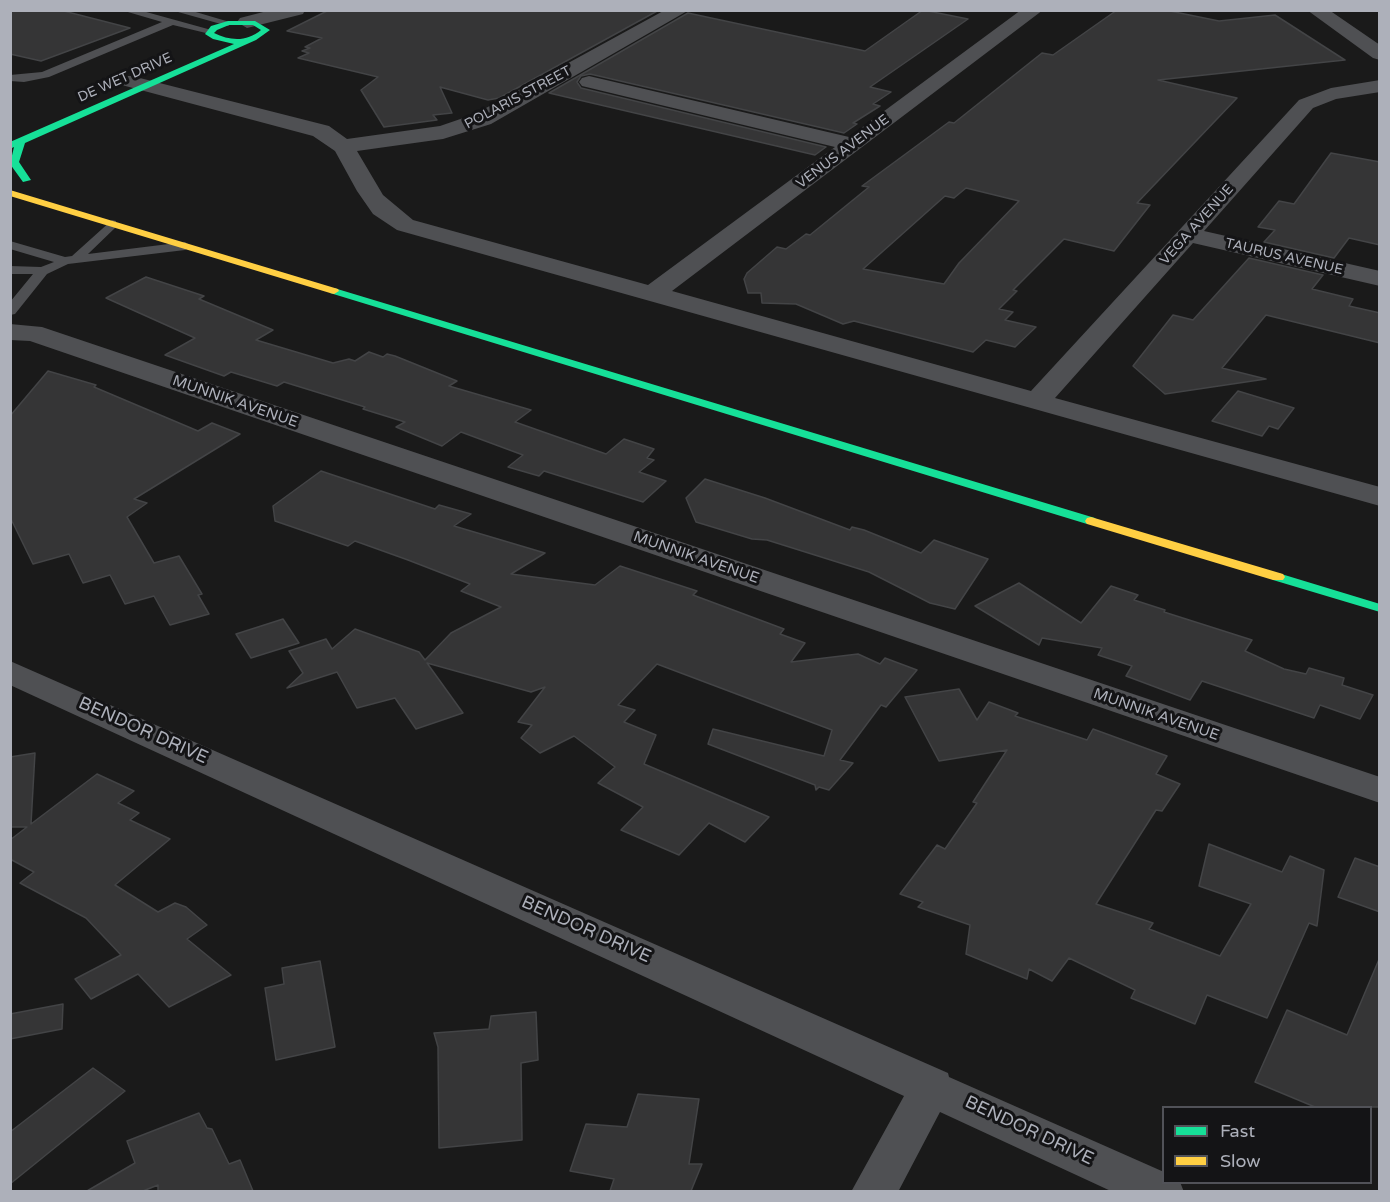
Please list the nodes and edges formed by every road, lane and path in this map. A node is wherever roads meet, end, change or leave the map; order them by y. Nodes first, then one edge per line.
1 (125, 10) edge
2 (176, 10) edge
3 (680, 10) edge
4 (1034, 10) edge
5 (1316, 10) edge
6 (291, 12) edge
7 (171, 21) junction
8 (248, 28) junction
9 (209, 37) junction
10 (1380, 54) edge
11 (10, 78) edge
12 (140, 79) junction
13 (575, 79) junction
14 (1380, 86) edge
15 (10, 131) edge
16 (16, 144) edge
17 (853, 145) junction
18 (343, 146) junction
19 (10, 175) edge
20 (10, 193) edge
21 (112, 224) junction
22 (1188, 235) junction
23 (10, 245) edge
24 (185, 246) junction
25 (71, 260) junction
26 (10, 270) edge
27 (43, 271) junction
28 (1380, 279) edge
29 (652, 294) junction
30 (10, 311) edge
31 (10, 332) edge
32 (1037, 401) junction
33 (1380, 497) edge
34 (1380, 608) edge
35 (10, 672) edge
36 (1380, 791) edge
37 (932, 1086) junction
38 (874, 1191) edge
39 (1161, 1191) edge

1 - 7 lane
2 - 8 lane
3 - 13 street, POLARIS STREET
4 - 17 street, VENUS AVENUE
5 - 10 street
6 - 8 street
7 - 9 lane
7 - 11 lane
8 - 9 main road
8 - 9 main road
8 - 12 main road, DE WET DRIVE
12 - 15 main road, DE WET DRIVE
12 - 16 main road, DE WET DRIVE
12 - 18 street
13 - 17 street
13 - 18 street, POLARIS STREET
14 - 22 street, VEGA AVENUE
16 - 19 main road
17 - 29 street, VENUS AVENUE
18 - 29 street
20 - 21 main road
21 - 24 main road
21 - 25 lane
22 - 28 street, TAURUS AVENUE
22 - 32 street, VEGA AVENUE
23 - 25 lane
24 - 25 lane
24 - 34 main road
25 - 27 lane
26 - 27 lane
27 - 30 lane
29 - 32 street
31 - 36 street, MUNNIK AVENUE
32 - 33 street
35 - 37 street, BENDOR DRIVE
37 - 38 street
37 - 39 street, BENDOR DRIVE

